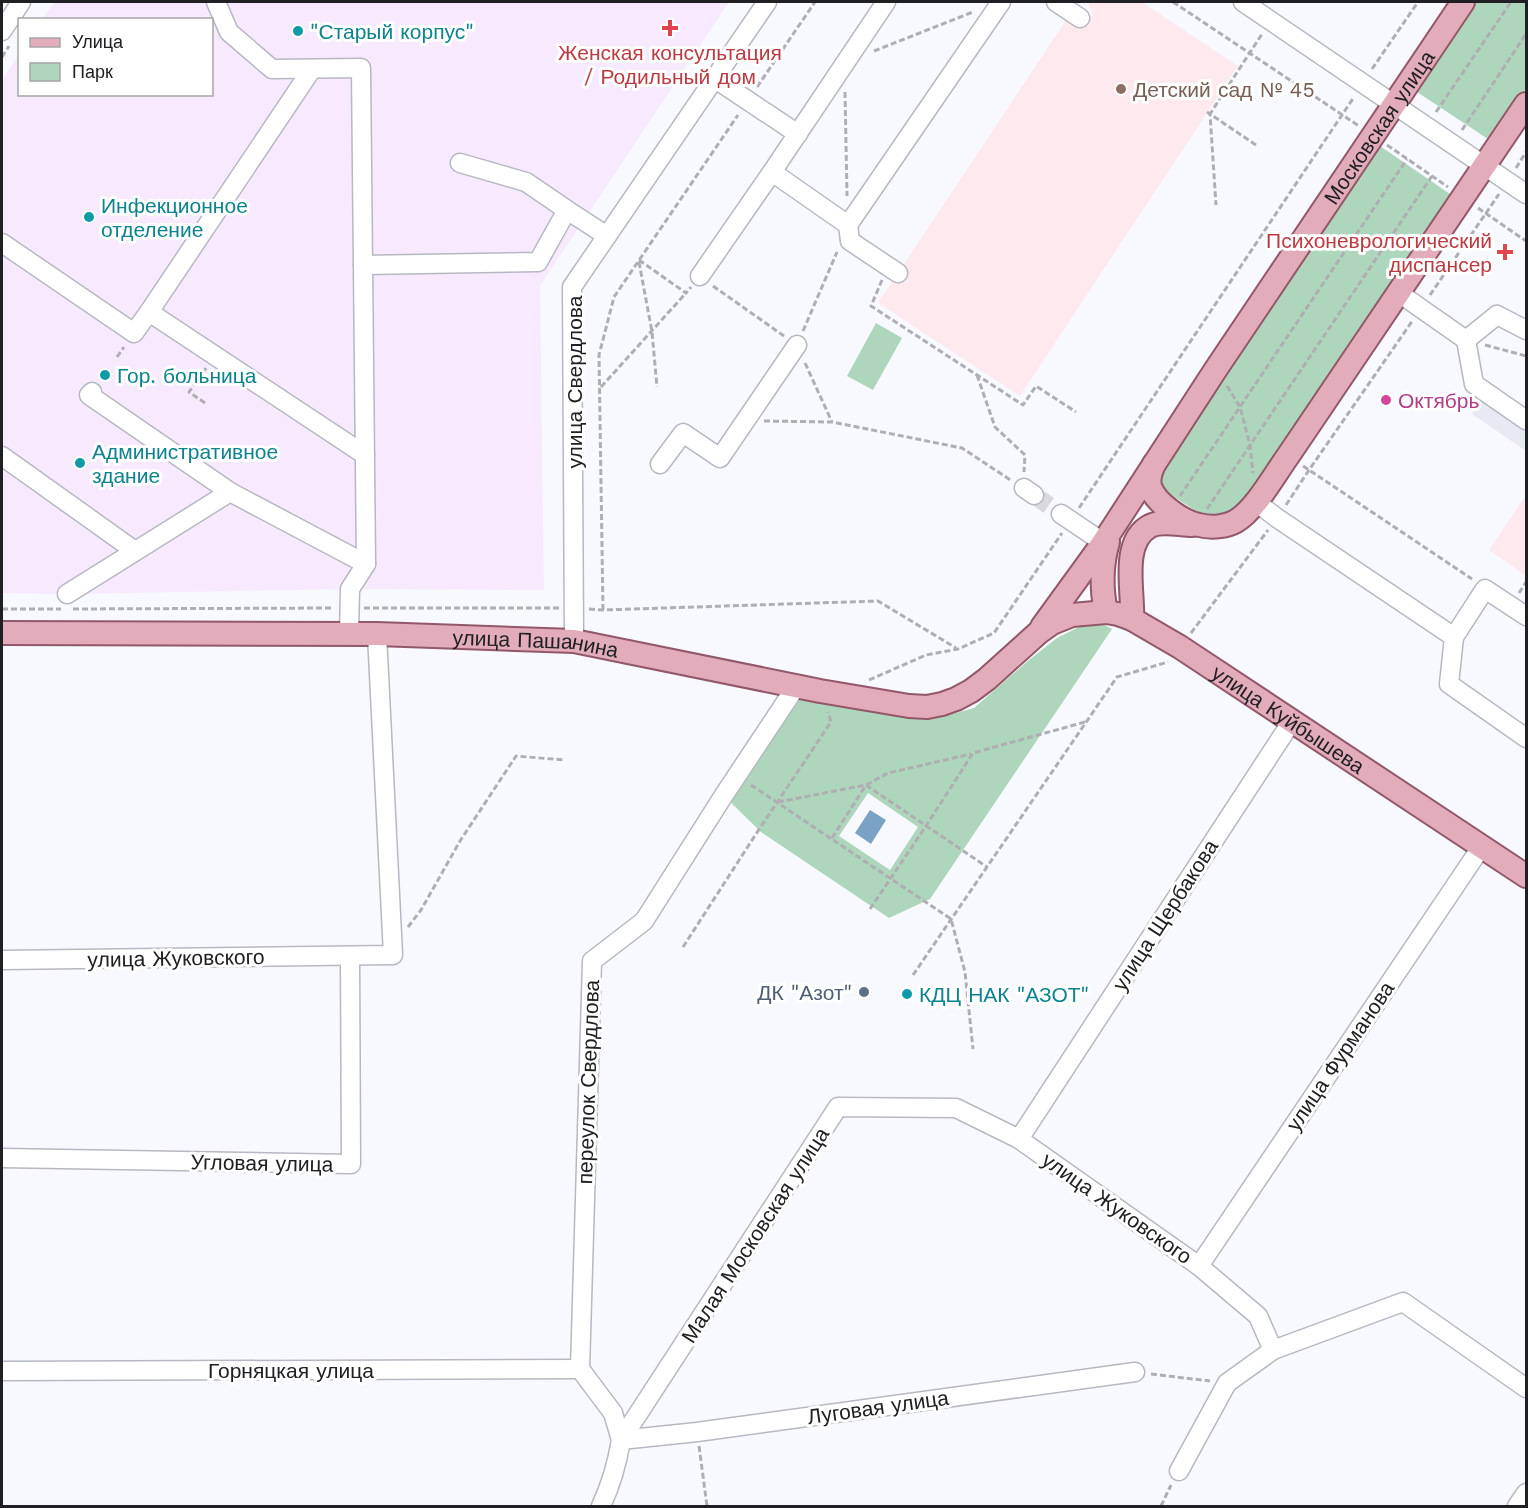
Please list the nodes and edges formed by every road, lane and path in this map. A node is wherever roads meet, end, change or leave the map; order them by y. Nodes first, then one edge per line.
1 (21, 2) edge
2 (216, 2) edge
3 (766, 2) edge
4 (815, 2) edge
5 (886, 2) edge
6 (1001, 2) edge
7 (1173, 2) edge
8 (1243, 2) edge
9 (1418, 2) edge
10 (1463, 2) edge
11 (1510, 2) edge
12 (1061, 3) edge
13 (978, 10) dead end
14 (1080, 18) dead end
15 (1270, 20) junction
16 (2, 31) edge
17 (1527, 34) edge
18 (1249, 53) junction
19 (844, 63) junction
20 (312, 69) junction
21 (714, 78) junction
22 (1364, 82) junction
23 (748, 101) junction
24 (1394, 104) junction
25 (1527, 104) edge
26 (1436, 112) dead end
27 (1209, 113) junction
28 (1342, 115) junction
29 (1462, 130) dead end
30 (798, 134) junction
31 (1373, 136) junction
32 (1256, 145) dead end
33 (1527, 152) edge
34 (1407, 159) junction
35 (460, 163) dead end
36 (1485, 166) junction
37 (772, 172) junction
38 (1432, 176) junction
39 (1507, 181) junction
40 (1527, 194) edge
41 (1463, 198) junction
42 (1216, 205) dead end
43 (567, 210) junction
44 (1486, 213) junction
45 (848, 225) junction
46 (607, 236) junction
47 (1527, 241) edge
48 (2, 243) edge
49 (639, 260) junction
50 (363, 265) junction
51 (892, 269) joint
52 (700, 276) junction
53 (687, 292) junction
54 (1399, 293) junction
55 (1421, 309) junction
56 (149, 312) junction
57 (1527, 330) edge
58 (652, 332) junction
59 (1466, 340) junction
60 (797, 345) junction
61 (214, 355) junction
62 (1527, 356) edge
63 (1216, 369) junction
64 (977, 375) junction
65 (657, 387) dead end
66 (600, 388) junction
67 (92, 393) dead end
68 (205, 403) dead end
69 (1240, 407) junction
70 (1076, 412) dead end
71 (1527, 420) edge
72 (745, 421) junction
73 (832, 422) junction
74 (1250, 445) junction
75 (365, 455) junction
76 (2, 456) edge
77 (1288, 456) junction
78 (1155, 461) junction
79 (660, 464) dead end
80 (1309, 470) junction
81 (230, 492) junction
82 (1179, 497) dead end
83 (1256, 502) junction
84 (1066, 517) junction
85 (1278, 518) junction
86 (1201, 519) junction
87 (1108, 539) junction
88 (135, 551) junction
89 (366, 564) junction
90 (1485, 588) junction
91 (67, 594) dead end
92 (350, 608) junction
93 (574, 608) junction
94 (2, 609) edge
95 (603, 610) junction
96 (1106, 612) junction
97 (1527, 616) edge
98 (1132, 619) junction
99 (2, 633) edge
100 (1038, 633) junction
101 (349, 634) junction
102 (377, 634) junction
103 (1188, 637) dead end
104 (1454, 637) junction
105 (574, 641) junction
106 (958, 649) junction
107 (1170, 661) dead end
108 (867, 681) dead end
109 (796, 685) junction
110 (820, 691) junction
111 (1292, 721) junction
112 (1087, 722) junction
113 (1527, 738) edge
114 (973, 753) junction
115 (564, 760) dead end
116 (737, 775) junction
117 (866, 785) junction
118 (777, 802) junction
119 (926, 826) junction
120 (832, 838) junction
121 (1482, 846) junction
122 (987, 867) junction
123 (1527, 876) edge
124 (891, 879) junction
125 (870, 909) dead end
126 (951, 919) junction
127 (683, 947) dead end
128 (393, 955) junction
129 (350, 956) junction
130 (2, 960) edge
131 (913, 975) dead end
132 (973, 1049) dead end
133 (932, 1108) joint
134 (1019, 1139) junction
135 (2, 1158) edge
136 (1199, 1266) junction
137 (1273, 1350) junction
138 (580, 1369) junction
139 (2, 1371) edge
140 (1135, 1372) joint
141 (1227, 1383) junction
142 (1525, 1384) edge
143 (697, 1432) junction
144 (621, 1440) junction
145 (1179, 1471) joint
146 (1527, 1493) edge
147 (601, 1506) edge
148 (707, 1506) edge
149 (1161, 1506) edge
150 (1517, 1506) edge

1 - 16 street
2 - 20 street
3 - 21 street, улица Свердлова
4 - 23 path
5 - 19 street
6 - 45 street
7 - 18 path
8 - 15 street
9 - 22 path
10 - 24 main road, Московская улица
11 - 26 path
12 - 14 street
13 - 19 path
15 - 18 path
15 - 22 street
17 - 29 path
18 - 27 path
18 - 28 path
19 - 30 street
19 - 45 path
20 - 50 street
20 - 56 street
21 - 23 street
21 - 46 street, улица Свердлова
22 - 24 street
22 - 28 path
23 - 30 street
23 - 49 path
24 - 31 main road, Московская улица
24 - 36 street
25 - 36 main road
27 - 32 path
27 - 42 path
28 - 31 path
28 - 84 path
30 - 37 street
31 - 34 path
31 - 63 main road, Московская улица
33 - 39 path
34 - 38 path
34 - 69 path
35 - 43 street
36 - 39 street
36 - 41 main road
37 - 45 street
37 - 52 street
38 - 41 path
38 - 74 path
39 - 40 street
39 - 44 path
41 - 44 path
41 - 54 main road
43 - 46 street
43 - 50 street
44 - 47 path
44 - 55 path
45 - 51 street
45 - 60 path
46 - 93 street, улица Свердлова
48 - 56 street
49 - 53 path
49 - 58 path
49 - 66 path
50 - 75 street
51 - 64 path
52 - 53 path
52 - 60 path
53 - 58 path
54 - 55 street
54 - 77 main road
55 - 59 street
55 - 80 path
56 - 61 street
57 - 59 street
58 - 65 path
58 - 66 path
59 - 62 path
59 - 71 street
60 - 72 street
60 - 73 path
61 - 68 path
61 - 75 street
63 - 69 path
63 - 78 main road, Московская улица
64 - 70 path
64 - 73 path
66 - 95 path
67 - 81 street
69 - 74 path
69 - 82 path
72 - 73 path
72 - 79 street
74 - 83 path
74 - 86 path
75 - 89 street
76 - 88 street
77 - 80 path
77 - 83 main road
78 - 86 main road
78 - 87 main road, Московская улица
80 - 85 path
80 - 90 path
81 - 88 street
81 - 89 street
83 - 85 street
83 - 86 main road
84 - 87 street
84 - 106 path
85 - 103 path
85 - 104 street
86 - 98 main road
87 - 96 main road
87 - 100 main road, Московская улица
88 - 91 street
89 - 92 street
90 - 97 street
90 - 104 street
92 - 93 path
92 - 94 path
92 - 101 street
93 - 95 path
93 - 105 street, улица Свердлова
95 - 106 path
96 - 98 main road, улица Куйбышева
96 - 100 main road, улица Куйбышева
98 - 111 main road, улица Куйбышева
99 - 101 main road, улица Пашанина
100 - 110 main road, улица Пашанина
101 - 102 main road, улица Пашанина
102 - 105 main road, улица Пашанина
102 - 128 street
104 - 113 street
105 - 109 main road, улица Пашанина
106 - 108 path
107 - 112 path
109 - 110 main road, улица Пашанина
109 - 116 street, переулок Свердлова
110 - 118 path
111 - 121 main road, улица Куйбышева
111 - 134 street, улица Щербакова
112 - 114 path
112 - 122 path
114 - 117 path
114 - 119 path
115 - 128 path
116 - 118 path
116 - 138 street, переулок Свердлова
117 - 118 path
117 - 119 path
117 - 120 path
118 - 120 path
118 - 127 path
119 - 122 path
119 - 124 path
120 - 124 path
121 - 123 main road, улица Куйбышева
121 - 136 street, улица Фурманова
122 - 126 path
124 - 125 path
124 - 126 path
126 - 131 path
126 - 132 path
128 - 129 street, улица Жуковского
129 - 130 street, улица Жуковского
129 - 135 street, Угловая улица
133 - 134 street, улица Жуковского
133 - 144 street, Малая Московская улица
134 - 136 street, улица Жуковского
136 - 137 street, улица Жуковского
137 - 141 street
137 - 142 street
138 - 139 street, Горняцкая улица
138 - 144 street
140 - 141 path
140 - 143 street, Луговая улица
141 - 145 street
143 - 144 street, Луговая улица
143 - 148 path
144 - 147 street
145 - 149 path
146 - 150 street

